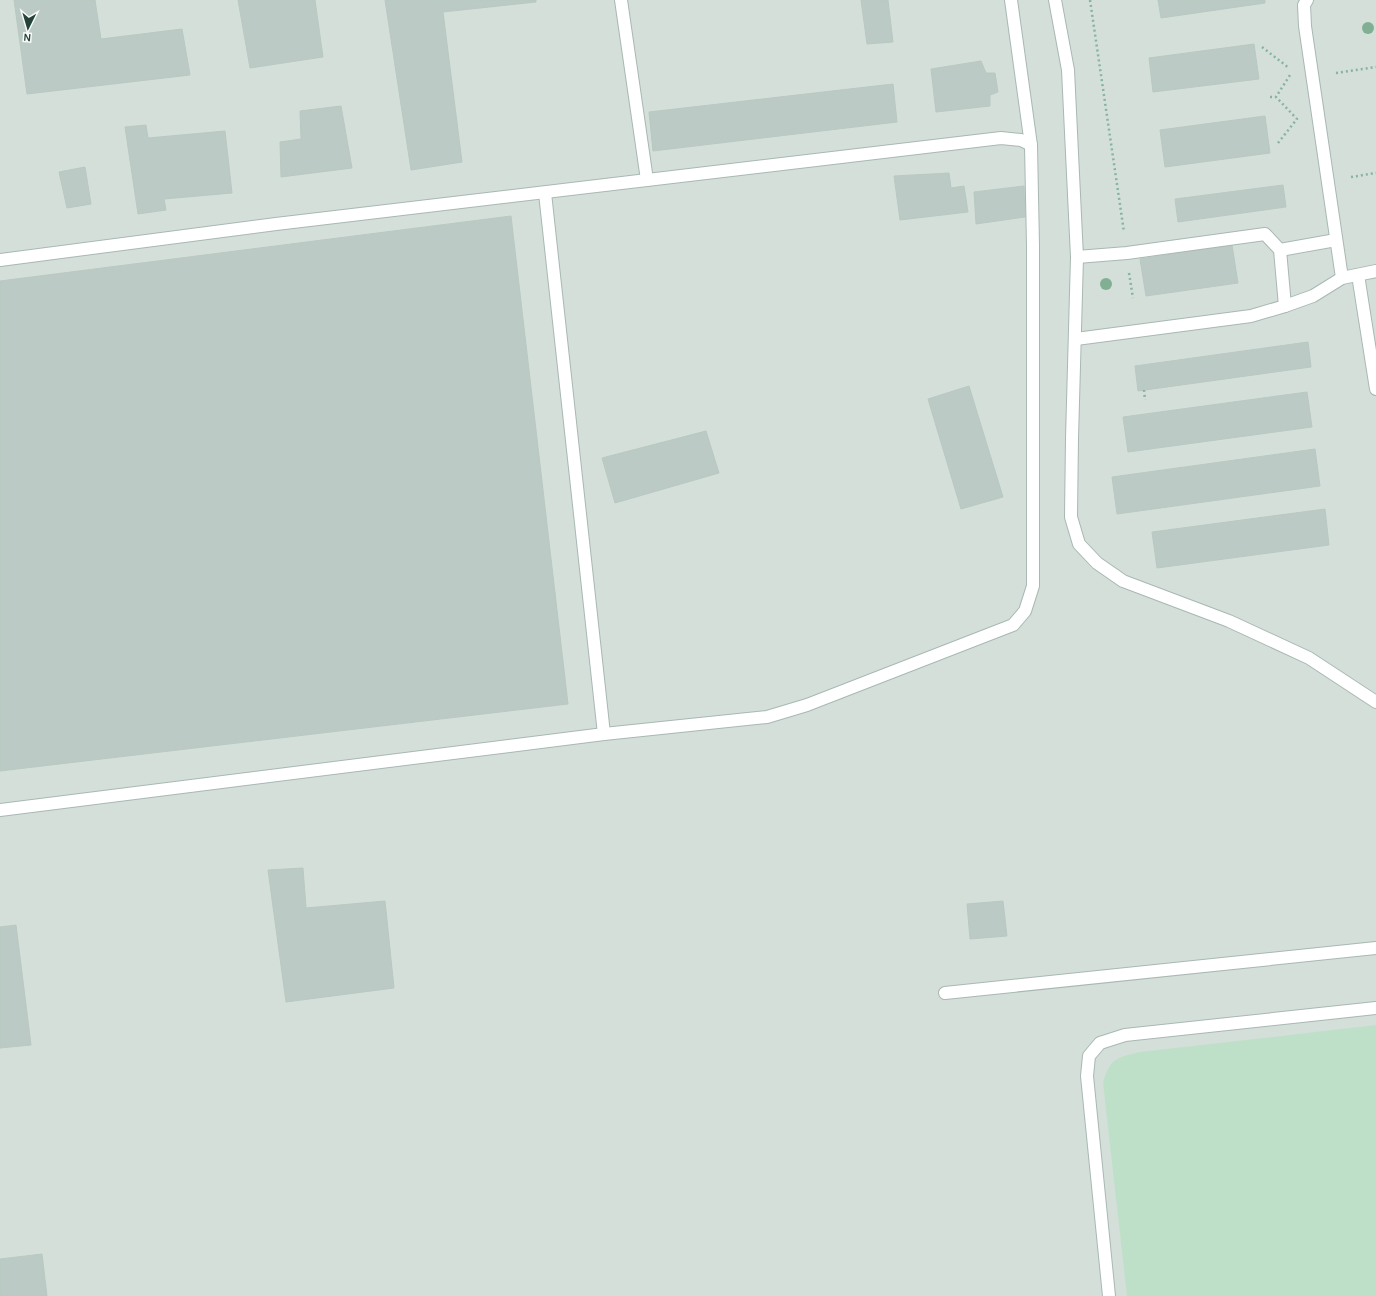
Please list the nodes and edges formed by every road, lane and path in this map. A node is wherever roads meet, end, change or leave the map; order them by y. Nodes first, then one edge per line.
1 (621, 0) edge
2 (1011, 0) edge
3 (1055, 0) edge
4 (1090, 0) edge
5 (1307, 0) edge
6 (1262, 46) dead end
7 (1376, 67) edge
8 (1336, 73) dead end
9 (1270, 97) dead end
10 (1276, 97) junction
11 (1278, 143) dead end
12 (1031, 145) junction
13 (1376, 173) edge
14 (1351, 177) dead end
15 (646, 180) junction
16 (545, 192) junction
17 (1336, 240) junction
18 (1280, 250) junction
19 (1127, 253) junction
20 (1077, 257) junction
21 (0, 260) edge
22 (1376, 271) edge
23 (1358, 275) junction
24 (1342, 278) junction
25 (1132, 298) dead end
26 (1285, 306) junction
27 (1076, 338) junction
28 (1376, 389) edge
29 (1144, 390) dead end
30 (1145, 400) dead end
31 (1376, 702) edge
32 (604, 734) junction
33 (0, 810) edge
34 (1376, 948) edge
35 (945, 993) dead end
36 (1376, 1008) edge
37 (1109, 1296) edge

1 - 15 street
2 - 12 street
3 - 20 street
4 - 19 path
5 - 17 street
6 - 10 path
7 - 8 path
9 - 10 path
10 - 11 path
12 - 15 street
12 - 32 street
13 - 14 path
15 - 16 street
16 - 21 street
16 - 32 street
17 - 18 street
17 - 24 street
18 - 19 street
18 - 26 street
19 - 20 street
19 - 25 path
20 - 27 street
22 - 23 street
23 - 24 street
23 - 28 street
24 - 26 street
26 - 27 street
27 - 31 street
29 - 30 path
32 - 33 street
34 - 35 street
36 - 37 street

